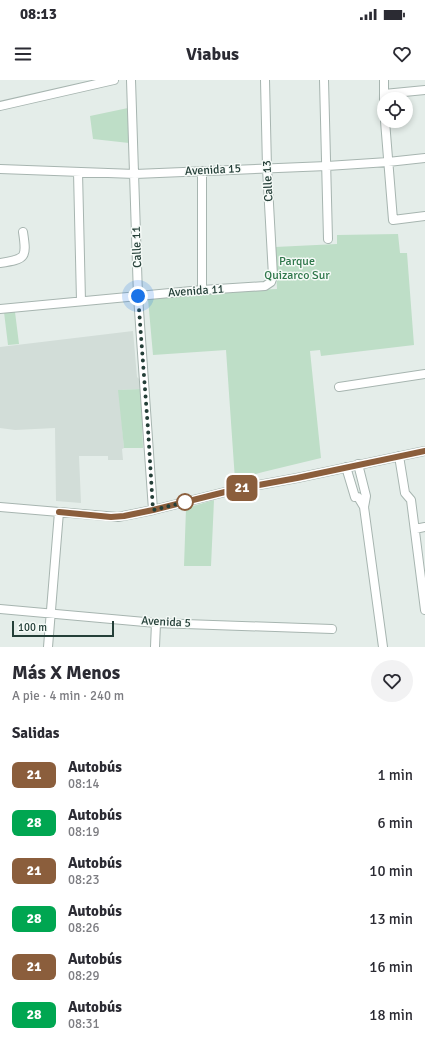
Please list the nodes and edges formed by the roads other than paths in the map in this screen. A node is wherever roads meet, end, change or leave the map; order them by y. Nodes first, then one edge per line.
1 (114, 80) edge
2 (131, 80) edge
3 (265, 80) edge
4 (324, 80) edge
5 (384, 80) edge
6 (425, 90) edge
7 (384, 92) edge
8 (413, 92) edge
9 (0, 106) edge
10 (386, 128) edge
11 (425, 158) edge
12 (388, 162) junction
13 (327, 166) junction
14 (267, 168) junction
15 (0, 169) edge
16 (202, 171) junction
17 (78, 172) junction
18 (135, 174) junction
19 (425, 216) edge
20 (23, 232) dead end
21 (328, 239) dead end
22 (0, 262) edge
23 (271, 282) joint
24 (202, 290) junction
25 (138, 296) junction
26 (81, 301) junction
27 (0, 309) edge
28 (425, 374) edge
29 (339, 387) dead end
30 (425, 451) edge
31 (399, 456) junction
32 (358, 464) junction
33 (346, 467) junction
34 (0, 507) edge
35 (364, 507) junction
36 (153, 510) junction
37 (59, 512) junction
38 (425, 527) edge
39 (415, 530) junction
40 (0, 609) edge
41 (425, 610) edge
42 (50, 613) junction
43 (156, 622) junction
44 (332, 629) dead end
45 (48, 647) edge
46 (155, 647) edge
47 (383, 647) edge

1 - 9 street
2 - 18 street, Calle 11
3 - 14 street, Calle 13
4 - 13 street
5 - 7 street
6 - 8 street
10 - 12 street
11 - 12 street, Avenida 15
12 - 13 street, Avenida 15
12 - 19 street
13 - 14 street, Avenida 15
13 - 21 street
14 - 16 street, Avenida 15
14 - 23 street, Calle 13
15 - 17 street, Avenida 15
16 - 18 street, Avenida 15
16 - 24 street
17 - 18 street, Avenida 15
17 - 26 street
18 - 25 street, Calle 11
20 - 22 street
23 - 24 street, Avenida 11
24 - 25 street, Avenida 11
25 - 26 street, Avenida 11
25 - 36 street, Calle 11
26 - 27 street, Avenida 11
28 - 29 street
30 - 31 street
31 - 32 street
31 - 39 street
32 - 33 street
32 - 35 street
33 - 35 street
33 - 36 street
34 - 37 street
35 - 47 street
36 - 37 street
37 - 42 street
38 - 39 street
39 - 41 street
40 - 42 street, Avenida 5
42 - 43 street, Avenida 5
42 - 45 street
43 - 44 street, Avenida 5
43 - 46 street

